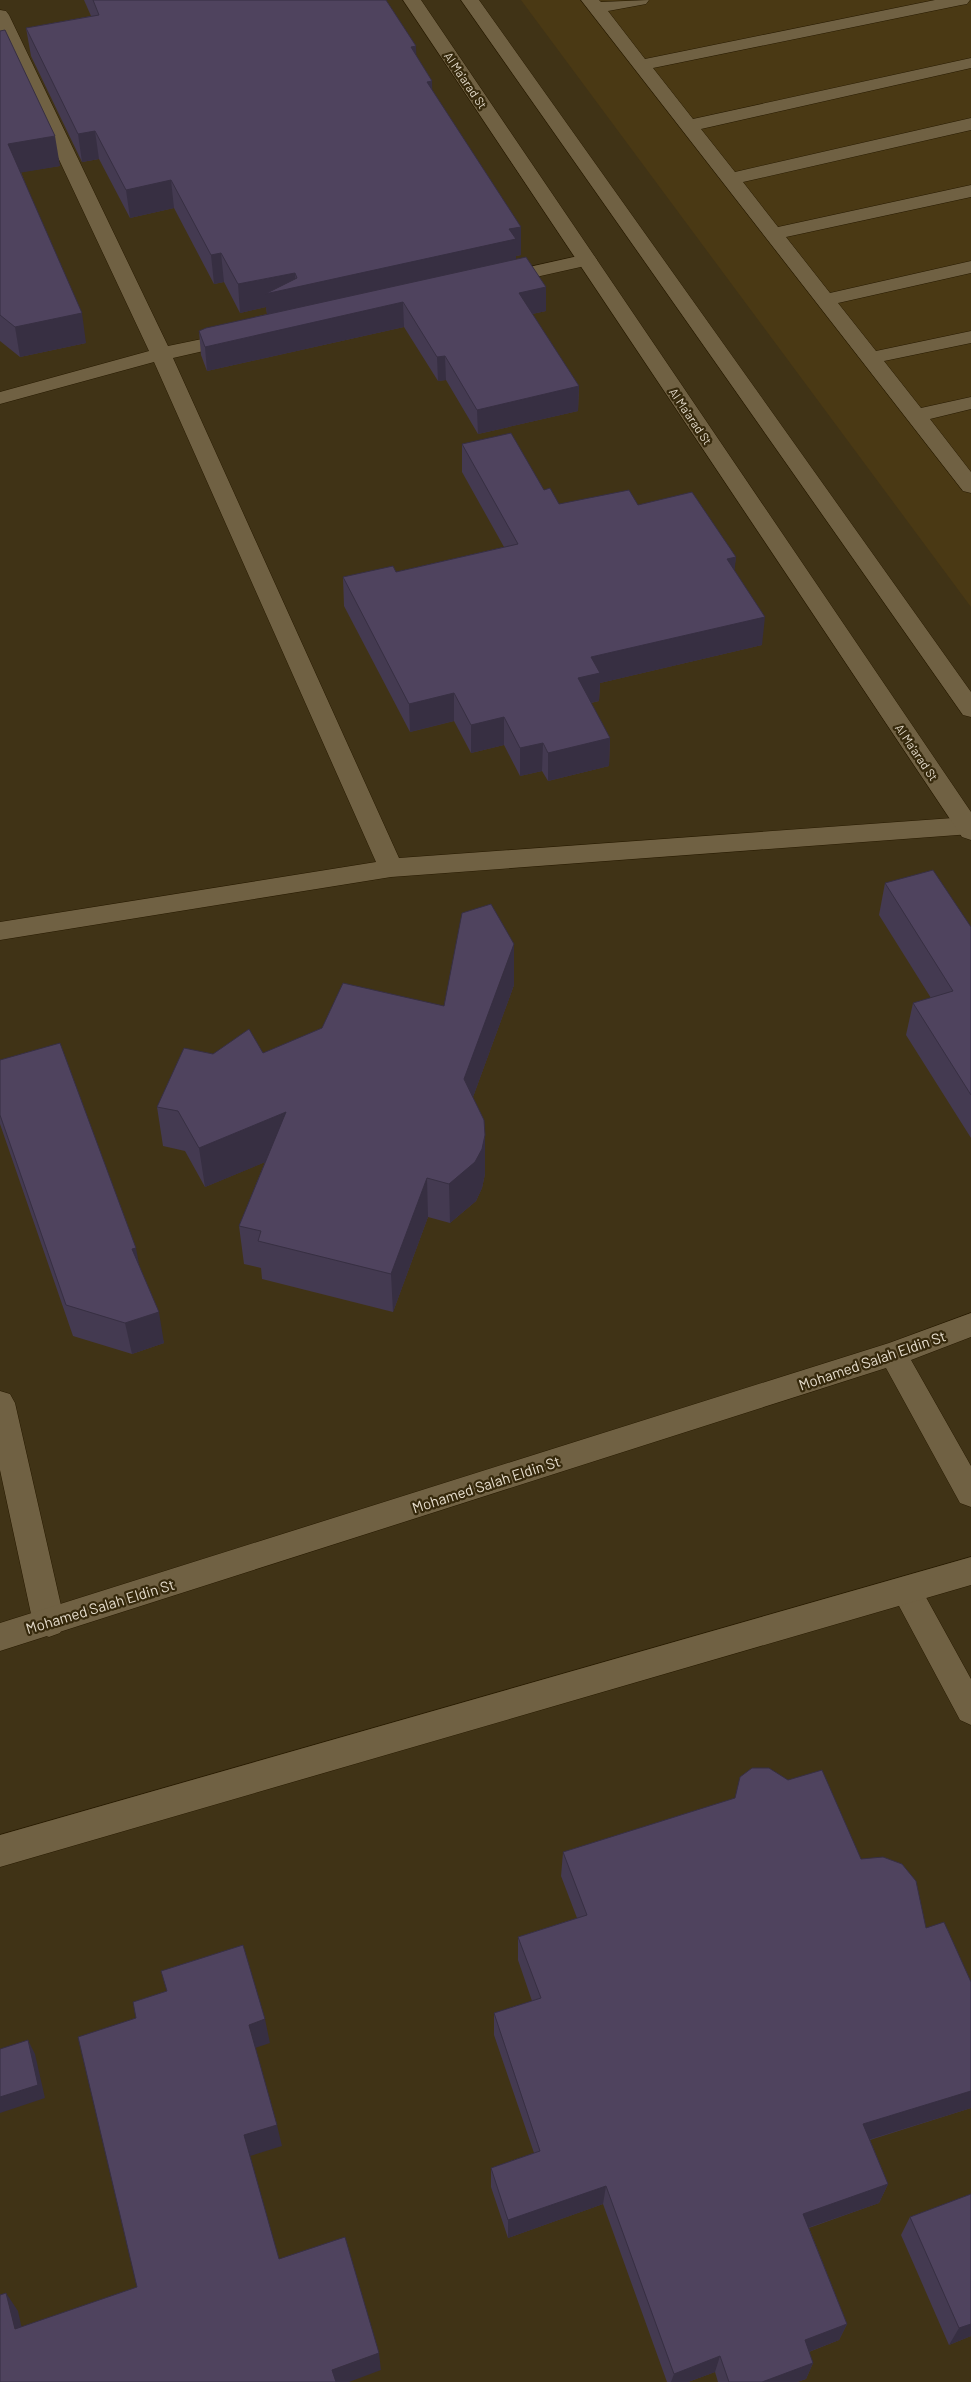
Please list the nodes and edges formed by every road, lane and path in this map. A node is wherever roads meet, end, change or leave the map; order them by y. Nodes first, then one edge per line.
1 (412, 0) edge
2 (470, 0) edge
3 (640, 0) edge
4 (961, 0) edge
5 (594, 4) edge
6 (0, 15) edge
7 (971, 63) edge
8 (641, 64) junction
9 (971, 124) edge
10 (689, 126) junction
11 (731, 179) junction
12 (971, 191) edge
13 (774, 234) junction
14 (587, 260) junction
15 (971, 267) edge
16 (480, 284) edge
17 (825, 300) junction
18 (258, 333) edge
19 (971, 337) edge
20 (161, 354) junction
21 (871, 358) junction
22 (0, 398) edge
23 (971, 403) edge
24 (916, 416) junction
25 (970, 483) edge
26 (971, 708) edge
27 (969, 828) edge
28 (391, 868) junction
29 (0, 931) edge
30 (971, 1325) edge
31 (893, 1354) junction
32 (0, 1404) edge
33 (971, 1494) edge
34 (971, 1571) edge
35 (906, 1591) junction
36 (49, 1623) junction
37 (0, 1637) edge
38 (971, 1710) edge
39 (0, 1851) edge

1 - 14 main road, Al Ma'arad St
2 - 26 main road
3 - 5 main road
4 - 8 main road
5 - 8 main road
6 - 20 main road
7 - 10 main road
8 - 10 main road
9 - 11 main road
10 - 11 main road
11 - 13 main road
12 - 13 main road
13 - 17 main road
14 - 16 main road
14 - 27 main road, Al Ma'arad St
15 - 17 main road
17 - 21 main road
18 - 20 main road
19 - 21 main road
20 - 22 main road
20 - 28 main road
21 - 24 main road
23 - 24 main road
24 - 25 main road
27 - 28 main road
28 - 29 main road
30 - 31 main road, Mohamed Salah Eldin St
31 - 33 main road
31 - 36 main road, Mohamed Salah Eldin St
32 - 36 main road
34 - 35 main road
35 - 38 main road
35 - 39 main road
36 - 37 main road, Mohamed Salah Eldin St

